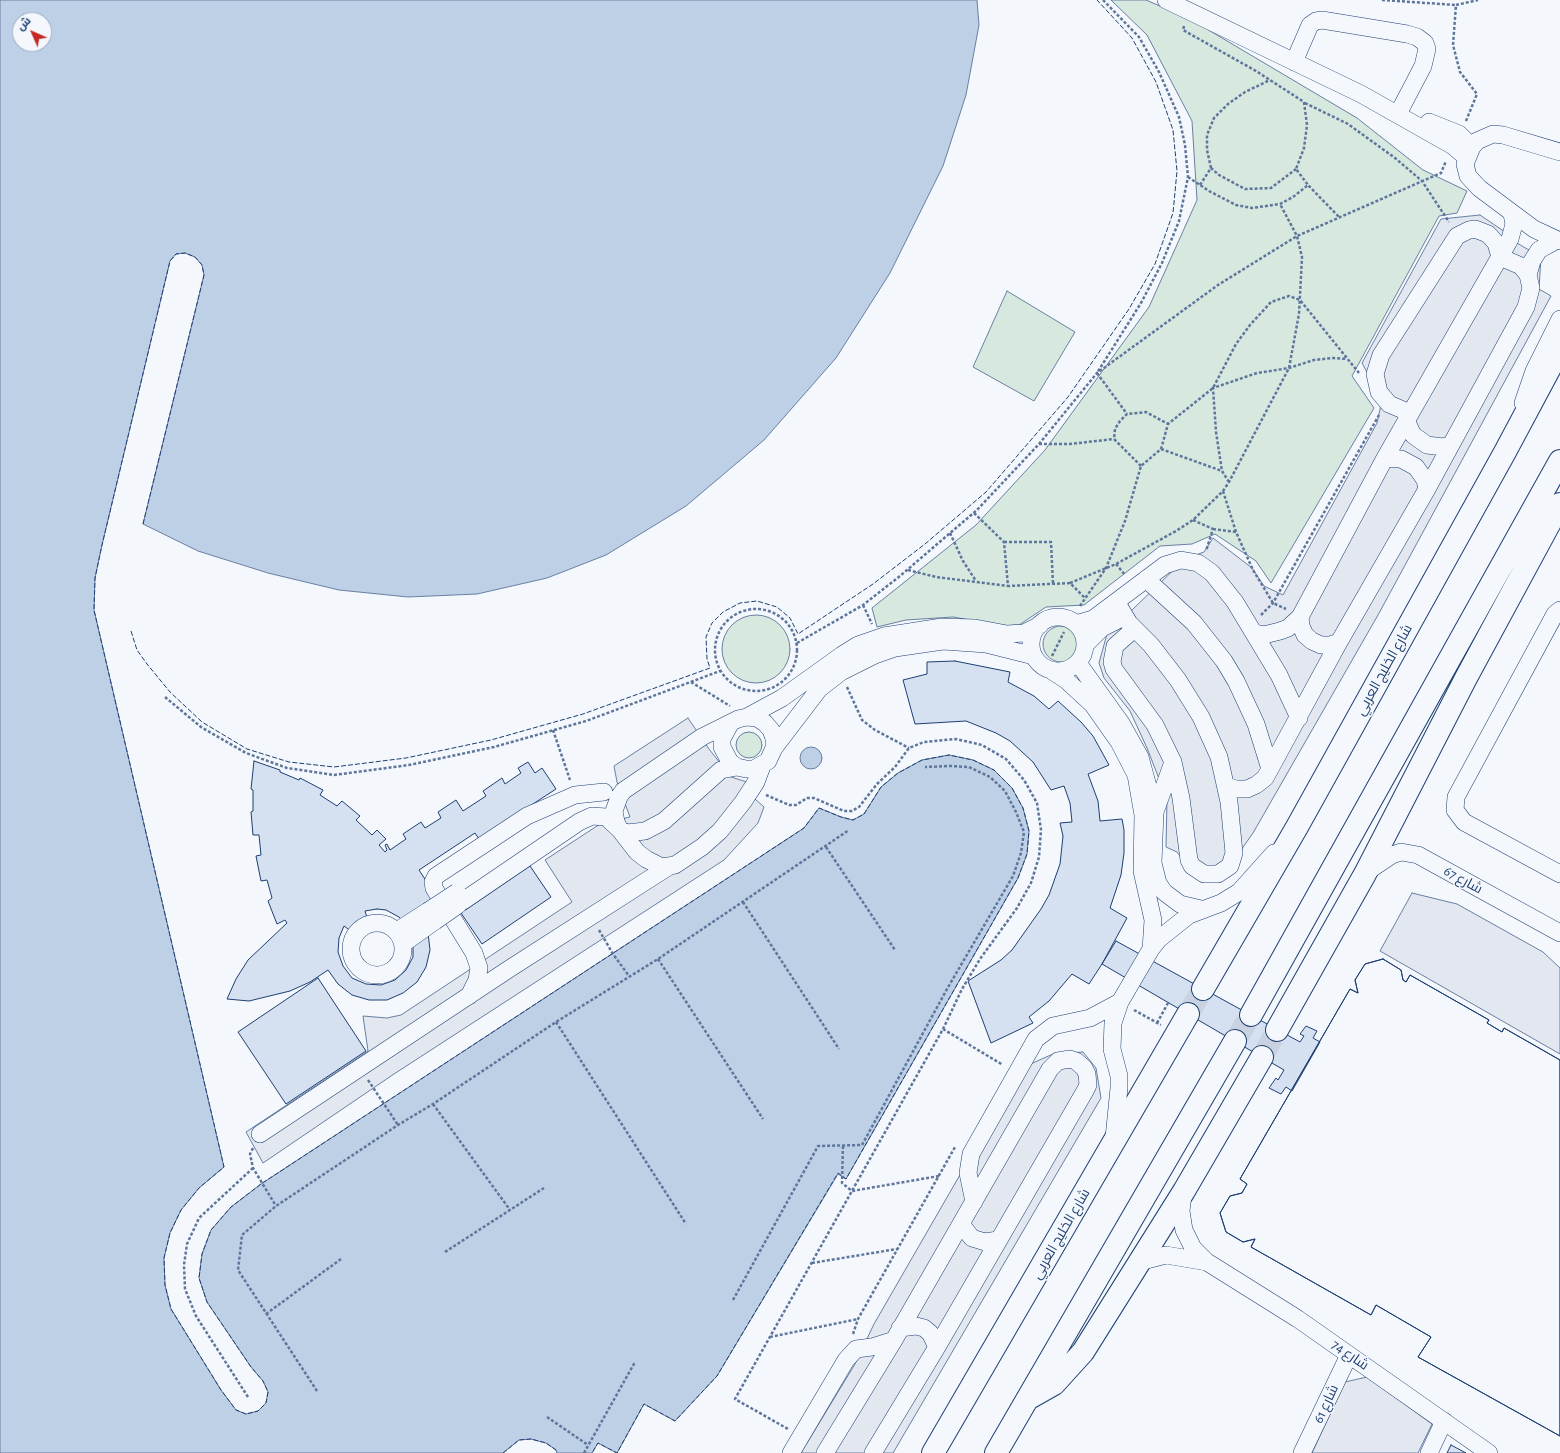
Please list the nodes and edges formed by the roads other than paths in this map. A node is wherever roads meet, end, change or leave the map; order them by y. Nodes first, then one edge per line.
1 (1166, 0) edge
2 (1294, 62) junction
3 (1361, 94) junction
4 (1400, 110) junction
5 (1456, 140) junction
6 (1560, 152) edge
7 (1469, 153) junction
8 (1512, 214) junction
9 (1558, 240) edge
10 (1500, 257) junction
11 (1528, 275) junction
12 (1560, 319) edge
13 (1560, 349) edge
14 (1408, 417) junction
15 (1451, 445) junction
16 (1505, 452) junction
17 (1385, 458) junction
18 (1558, 467) edge
19 (1427, 488) junction
20 (1560, 504) edge
21 (1505, 561) junction
22 (1146, 579) junction
23 (1560, 610) edge
24 (1125, 616) junction
25 (1300, 617) junction
26 (1076, 624) junction
27 (1040, 625) junction
28 (1253, 629) junction
29 (1339, 642) junction
30 (1085, 645) junction
31 (1034, 656) junction
32 (1078, 664) junction
33 (1052, 671) junction
34 (1466, 678) junction
35 (747, 717) junction
36 (1299, 718) junction
37 (730, 724) junction
38 (774, 748) junction
39 (1172, 762) junction
40 (762, 766) junction
41 (737, 767) junction
42 (1270, 770) junction
43 (1226, 786) junction
44 (623, 791) junction
45 (604, 792) junction
46 (1155, 812) junction
47 (1297, 827) junction
48 (620, 830) junction
49 (637, 852) junction
50 (668, 867) junction
51 (1365, 874) junction
52 (1560, 874) edge
53 (634, 890) junction
54 (460, 896) junction
55 (1201, 910) junction
56 (1558, 928) edge
57 (400, 937) dead end
58 (1151, 949) junction
59 (474, 953) junction
60 (509, 969) junction
61 (1203, 989) tunnel mouth
62 (469, 996) junction
63 (1120, 1002) junction
64 (1188, 1014) tunnel mouth
65 (1250, 1015) tunnel mouth
66 (1277, 1030) tunnel mouth
67 (1235, 1042) tunnel mouth
68 (1262, 1057) tunnel mouth
69 (260, 1134) road end
70 (1113, 1146) junction
71 (1184, 1191) junction
72 (974, 1202) junction
73 (962, 1222) junction
74 (998, 1240) junction
75 (1139, 1262) junction
76 (1207, 1262) junction
77 (897, 1334) junction
78 (937, 1347) junction
79 (1349, 1355) junction
80 (1030, 1397) junction
81 (1444, 1421) junction
82 (791, 1453) edge
83 (825, 1453) edge
84 (873, 1453) edge
85 (933, 1453) edge
86 (996, 1453) edge
87 (1302, 1453) edge
88 (1428, 1453) edge
89 (1489, 1453) edge

1 - 2 street
2 - 3 street
2 - 4 street
3 - 4 street
3 - 5 street
4 - 5 street
5 - 7 street
6 - 7 street
7 - 8 street
8 - 9 street
8 - 10 street
9 - 11 street
10 - 11 street
10 - 14 street
10 - 14 street
11 - 15 street
12 - 16 street
13 - 16 main road, شارع الخليج العربي
14 - 15 street
14 - 17 street
15 - 19 street
16 - 47 main road, شارع الخليج العربي
17 - 19 street
17 - 25 street
18 - 21 main road
19 - 29 street
20 - 34 main road
21 - 34 main road
21 - 65 main road
22 - 24 street
22 - 28 street
22 - 42 street
23 - 52 street
24 - 26 street
24 - 30 street
24 - 39 street
24 - 43 street
25 - 28 street
25 - 29 street
26 - 27 street
26 - 30 street
27 - 31 street
27 - 35 street
28 - 36 street
29 - 36 street
30 - 32 street
31 - 33 street
31 - 38 street
32 - 33 street
32 - 46 street
33 - 58 street
34 - 51 main road
35 - 37 street
35 - 38 street
36 - 42 street
37 - 41 street
37 - 44 street
38 - 40 street
39 - 43 street
39 - 46 street
40 - 41 street
40 - 50 street
41 - 48 street
42 - 43 street
44 - 45 street
44 - 48 street
45 - 54 street
45 - 59 street
46 - 55 street
47 - 55 street
47 - 61 main road, شارع الخليج العربي
48 - 49 street
48 - 54 street
49 - 50 street
49 - 53 street
50 - 53 street
51 - 56 street, شارع 67
51 - 66 main road
53 - 60 street
54 - 57 street, bridge
55 - 58 street
58 - 63 street
59 - 60 street
59 - 62 street
60 - 62 street
62 - 69 street
63 - 70 street
63 - 72 street
64 - 70 main road, شارع الخليج العربي
67 - 80 main road
68 - 71 main road
70 - 85 main road, شارع الخليج العربي
71 - 75 main road
71 - 76 street, شارع 74
72 - 73 street
72 - 74 street
73 - 74 street
73 - 77 street
74 - 78 street
75 - 76 street, شارع 74
75 - 80 main road
76 - 79 street, شارع 74
77 - 78 street
77 - 82 street
77 - 83 street
78 - 84 street
79 - 81 street, شارع 74
79 - 87 street, شارع 61
80 - 86 main road
81 - 88 street
81 - 89 street, شارع 74

